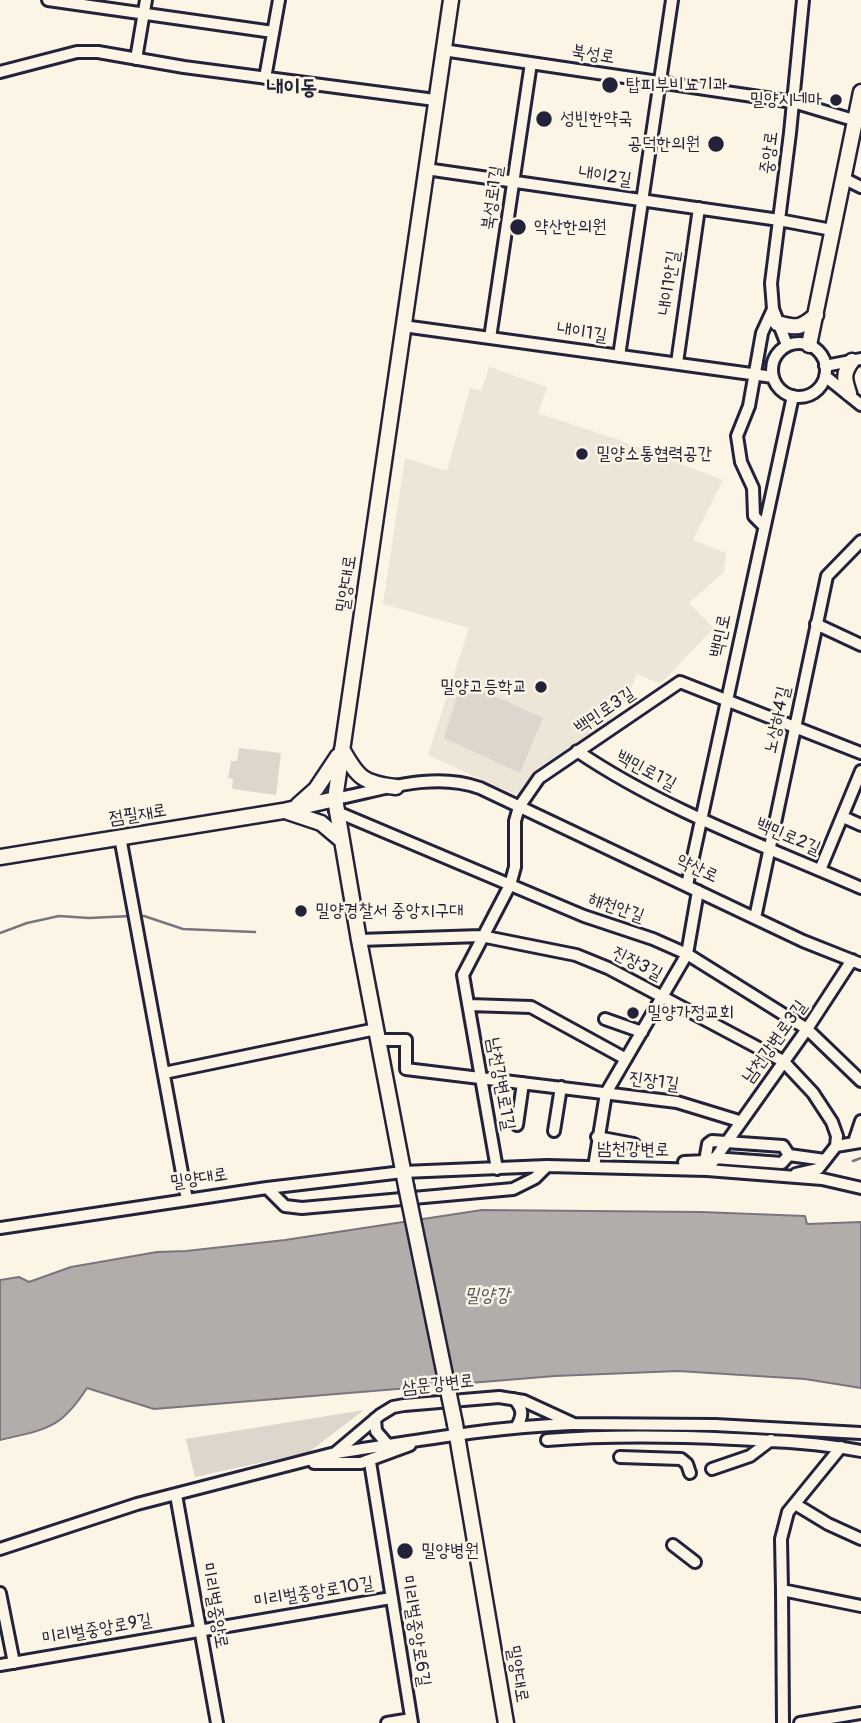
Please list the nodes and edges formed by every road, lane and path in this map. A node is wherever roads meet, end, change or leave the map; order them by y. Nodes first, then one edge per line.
1 (48, 0) edge
2 (146, 0) edge
3 (279, 0) edge
4 (451, 0) edge
5 (672, 0) edge
6 (803, 0) edge
7 (144, 13) junction
8 (274, 32) junction
9 (443, 50) junction
10 (136, 59) junction
11 (531, 63) junction
12 (0, 72) edge
13 (265, 78) junction
14 (660, 83) junction
15 (861, 92) edge
16 (435, 100) junction
17 (793, 102) junction
18 (859, 121) edge
19 (426, 169) junction
20 (843, 178) junction
21 (513, 182) junction
22 (861, 187) edge
23 (642, 200) junction
24 (699, 208) junction
25 (779, 220) junction
26 (832, 230) junction
27 (816, 315) junction
28 (775, 316) junction
29 (403, 326) junction
30 (490, 338) junction
31 (787, 345) junction
32 (810, 345) junction
33 (619, 356) junction
34 (856, 360) edge
35 (677, 363) junction
36 (825, 371) junction
37 (756, 374) junction
38 (773, 377) junction
39 (849, 393) junction
40 (793, 396) junction
41 (861, 405) edge
42 (764, 526) junction
43 (861, 541) edge
44 (816, 624) junction
45 (861, 645) edge
46 (727, 699) junction
47 (795, 725) junction
48 (342, 749) junction
49 (577, 751) junction
50 (861, 753) edge
51 (861, 771) edge
52 (397, 787) junction
53 (335, 805) junction
54 (519, 807) junction
55 (288, 810) junction
56 (843, 817) junction
57 (701, 819) junction
58 (861, 825) edge
59 (120, 837) junction
60 (341, 840) junction
61 (770, 848) junction
62 (0, 856) edge
63 (820, 870) junction
64 (509, 885) junction
65 (687, 886) junction
66 (861, 888) edge
67 (698, 891) junction
68 (755, 918) junction
69 (481, 936) junction
70 (359, 940) junction
71 (687, 954) junction
72 (856, 962) edge
73 (664, 997) junction
74 (468, 1005) junction
75 (605, 1019) dead end
76 (807, 1030) junction
77 (642, 1032) junction
78 (377, 1034) junction
79 (626, 1059) junction
80 (783, 1061) junction
81 (163, 1073) junction
82 (481, 1077) junction
83 (861, 1081) edge
84 (523, 1083) junction
85 (561, 1087) junction
86 (606, 1093) junction
87 (739, 1121) junction
88 (861, 1121) edge
89 (517, 1125) dead end
90 (554, 1131) dead end
91 (597, 1137) junction
92 (857, 1142) edge
93 (725, 1143) junction
94 (634, 1144) dead end
95 (836, 1146) junction
96 (789, 1155) junction
97 (714, 1158) junction
98 (664, 1162) dead end
99 (822, 1164) junction
100 (547, 1166) junction
101 (594, 1167) junction
102 (513, 1168) junction
103 (497, 1169) junction
104 (707, 1170) junction
105 (790, 1177) junction
106 (405, 1179) junction
107 (842, 1184) junction
108 (300, 1185) junction
109 (267, 1188) junction
110 (861, 1188) edge
111 (513, 1189) junction
112 (187, 1200) junction
113 (302, 1208) junction
114 (0, 1228) edge
115 (513, 1399) junction
116 (375, 1419) junction
117 (574, 1424) junction
118 (517, 1426) junction
119 (455, 1430) junction
120 (861, 1433) edge
121 (547, 1440) dead end
122 (771, 1440) junction
123 (418, 1441) junction
124 (388, 1445) junction
125 (841, 1447) junction
126 (861, 1451) edge
127 (335, 1453) junction
128 (621, 1457) dead end
129 (303, 1462) junction
130 (370, 1462) junction
131 (712, 1469) dead end
132 (690, 1473) dead end
133 (176, 1495) junction
134 (795, 1504) junction
135 (861, 1539) edge
136 (673, 1545) dead end
137 (0, 1549) edge
138 (695, 1562) dead end
139 (782, 1590) junction
140 (0, 1593) edge
141 (391, 1598) junction
142 (861, 1606) edge
143 (200, 1630) junction
144 (14, 1662) junction
145 (0, 1665) edge
146 (861, 1713) edge
147 (412, 1721) edge
148 (217, 1723) edge
149 (387, 1723) edge
150 (506, 1723) edge
151 (783, 1723) edge
152 (800, 1723) edge

1 - 7 street
2 - 7 street
3 - 8 street
4 - 9 main road, 밀양대로
5 - 14 street
6 - 17 street, 중앙로
7 - 8 street
7 - 10 street
8 - 13 street
9 - 11 street, 북성로
9 - 16 main road, 밀양대로
10 - 12 street
10 - 13 street
11 - 14 street, 북성로
11 - 21 street, 북성로1길
13 - 16 street
14 - 17 street, 북성로
14 - 23 street
15 - 18 main road
16 - 19 main road, 밀양대로
17 - 18 street, 북성로
17 - 25 street, 중앙로
18 - 20 main road
19 - 21 street, 내이2길
19 - 29 main road, 밀양대로
20 - 22 street
20 - 26 main road
21 - 23 street, 내이2길
21 - 30 street, 북성로1길
23 - 24 street, 내이2길
23 - 33 street
24 - 25 street, 내이2길
24 - 35 street, 내이1안길
25 - 26 street, 내이2길
25 - 28 street, 중앙로
26 - 27 main road
27 - 28 main road
27 - 32 main road
28 - 31 street, 중앙로
28 - 37 street, 중앙로
29 - 30 street, 내이1길
29 - 48 main road, 밀양대로
30 - 33 street, 내이1길
31 - 32 street
31 - 38 street
32 - 36 street
33 - 35 street, 내이1길
34 - 36 street
34 - 39 main road
35 - 37 street, 내이1길
36 - 39 street
36 - 40 street
37 - 38 street, 내이1길
37 - 42 street
38 - 40 street
39 - 41 street
40 - 42 street, 백민로
42 - 46 street, 백민로
43 - 44 street, 노상하4길
44 - 45 street
44 - 47 street, 노상하4길
46 - 47 street
46 - 49 street, 백민로3길
46 - 57 street, 백민로
47 - 50 street
47 - 61 street, 노상하4길
48 - 52 main road, 약산로
48 - 53 main road, 밀양대로
48 - 55 main road
49 - 54 street, 백민로3길
49 - 57 street, 백민로1길
51 - 56 street
52 - 53 street, 약산로
52 - 54 street, 약산로
53 - 55 main road, 점필재로
53 - 60 main road, 밀양대로
53 - 64 street, 해천안길
54 - 64 street
54 - 65 street, 약산로
55 - 59 main road, 점필재로
55 - 60 main road, 점필재로
56 - 58 street
56 - 63 street
57 - 61 street, 백민로2길
57 - 65 street, 백민로
59 - 62 main road, 점필재로
59 - 81 street
60 - 70 main road, 밀양대로
61 - 63 street, 백민로2길
61 - 68 street, 노상하4길
63 - 66 street, 백민로2길
64 - 69 street, 남천강변로1길
64 - 71 street, 해천안길
65 - 67 street, 약산로
67 - 68 street, 약산로
67 - 71 street
68 - 72 street, 약산로
69 - 70 street, 진장3길
69 - 73 street, 진장3길
69 - 74 street, 남천강변로1길
70 - 78 main road, 밀양대로
71 - 73 street
71 - 76 street, 해천안길
72 - 76 street, 남천강변로3길
73 - 77 street
73 - 80 street, 진장3길
74 - 79 street
74 - 82 street, 남천강변로1길
75 - 77 street
76 - 80 street, 남천강변로3길
76 - 83 street, 해천안길
77 - 79 street
78 - 81 street
78 - 82 street, 진장1길
78 - 106 main road, 밀양대로
79 - 86 street
80 - 87 street, 남천강변로3길
80 - 95 street, 진장3길
81 - 112 street
82 - 84 street, 진장1길
82 - 103 street, 남천강변로1길
84 - 85 street, 진장1길
84 - 89 street
85 - 86 street, 진장1길
85 - 90 street
86 - 87 street, 진장1길
86 - 91 street
87 - 93 street, 남천강변로3길
88 - 92 street
91 - 94 street
91 - 101 street
92 - 95 street
93 - 96 street
93 - 97 street, 남천강변로3길
93 - 98 street, 남천강변로3길
95 - 99 street
96 - 97 street
96 - 99 street
97 - 104 street, 남천강변로3길
99 - 105 street
99 - 107 street
100 - 101 street, 남천강변로
100 - 102 street, 남천강변로
100 - 111 street
101 - 104 street, 남천강변로
102 - 103 street, 남천강변로
102 - 111 street
103 - 106 street, 남천강변로
104 - 105 street, 남천강변로
105 - 107 street, 남천강변로
106 - 108 street, 밀양대로
106 - 119 main road, 밀양대로, bridge
107 - 110 street, 남천강변로
108 - 109 street, 밀양대로
108 - 113 street
109 - 112 street, 밀양대로
109 - 113 street
111 - 113 street
112 - 114 street, 밀양대로
115 - 116 street, 삼문강변로
115 - 117 street, 삼문강변로
115 - 118 street
116 - 124 street
116 - 127 street, 삼문강변로
117 - 118 street
117 - 120 street, 삼문강변로
118 - 119 street
119 - 123 street
119 - 150 main road, 밀양대로
121 - 122 street
122 - 125 street
122 - 131 street
123 - 124 street
123 - 130 street
124 - 127 street
125 - 126 street
125 - 134 street
127 - 129 street, 삼문강변로
128 - 132 street
129 - 130 street
129 - 133 street, 삼문강변로
130 - 141 street, 미리벌중앙로6길
133 - 137 street, 삼문강변로
133 - 143 street, 미리벌중앙로
134 - 135 street
134 - 139 street
136 - 138 street
139 - 142 street
139 - 151 street
140 - 144 street
141 - 143 street, 미리벌중앙로10길
141 - 147 street, 미리벌중앙로6길
143 - 144 street, 미리벌중앙로9길
143 - 148 street, 미리벌중앙로
144 - 145 street, 미리벌중앙로9길
146 - 152 street
147 - 149 street

